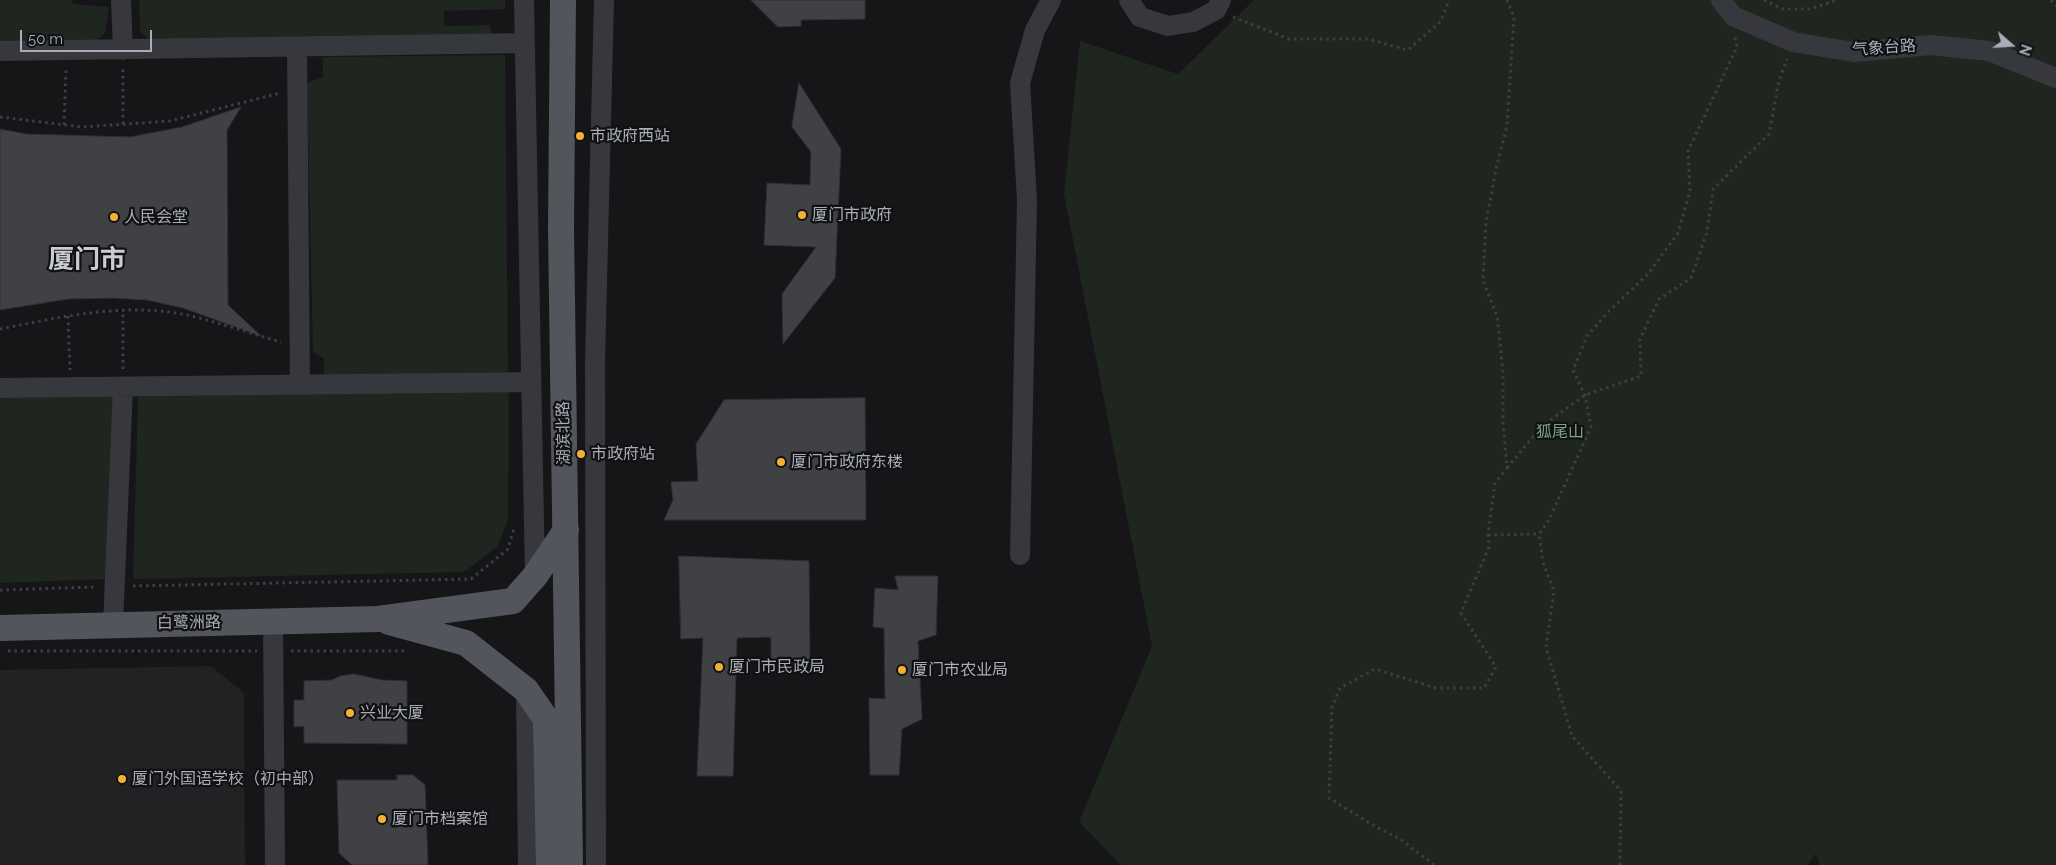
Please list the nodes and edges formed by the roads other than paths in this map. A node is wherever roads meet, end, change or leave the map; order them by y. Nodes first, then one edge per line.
1 (121, 0) edge
2 (524, 0) edge
3 (563, 0) edge
4 (604, 0) edge
5 (1051, 0) edge
6 (1129, 0) edge
7 (1721, 0) edge
8 (1219, 5) edge
9 (524, 43) junction
10 (297, 47) junction
11 (123, 50) junction
12 (0, 51) edge
13 (2056, 78) edge
14 (531, 382) junction
15 (300, 385) junction
16 (123, 387) junction
17 (0, 388) edge
18 (566, 530) junction
19 (1020, 555) dead end
20 (535, 576) junction
21 (378, 619) junction
22 (273, 621) junction
23 (113, 625) junction
24 (0, 628) edge
25 (526, 690) junction
26 (275, 865) edge
27 (528, 865) edge
28 (549, 865) edge
29 (570, 865) edge
30 (596, 865) edge

1 - 11 street
2 - 9 street
3 - 18 main road, 湖滨北路
4 - 30 street
5 - 19 street
6 - 8 street
7 - 13 street, 气象台路
9 - 10 street
9 - 14 street
10 - 11 street
10 - 15 street
11 - 12 street
14 - 15 street
14 - 20 street
15 - 16 street
16 - 17 street
16 - 23 street
18 - 20 main road, 白鹭洲路
18 - 29 main road, 湖滨北路
20 - 21 main road, 白鹭洲路
21 - 22 main road, 白鹭洲路
21 - 25 main road, 白鹭洲路
22 - 23 main road, 白鹭洲路
22 - 26 street
23 - 24 main road, 白鹭洲路
25 - 27 street
25 - 28 main road, 白鹭洲路

